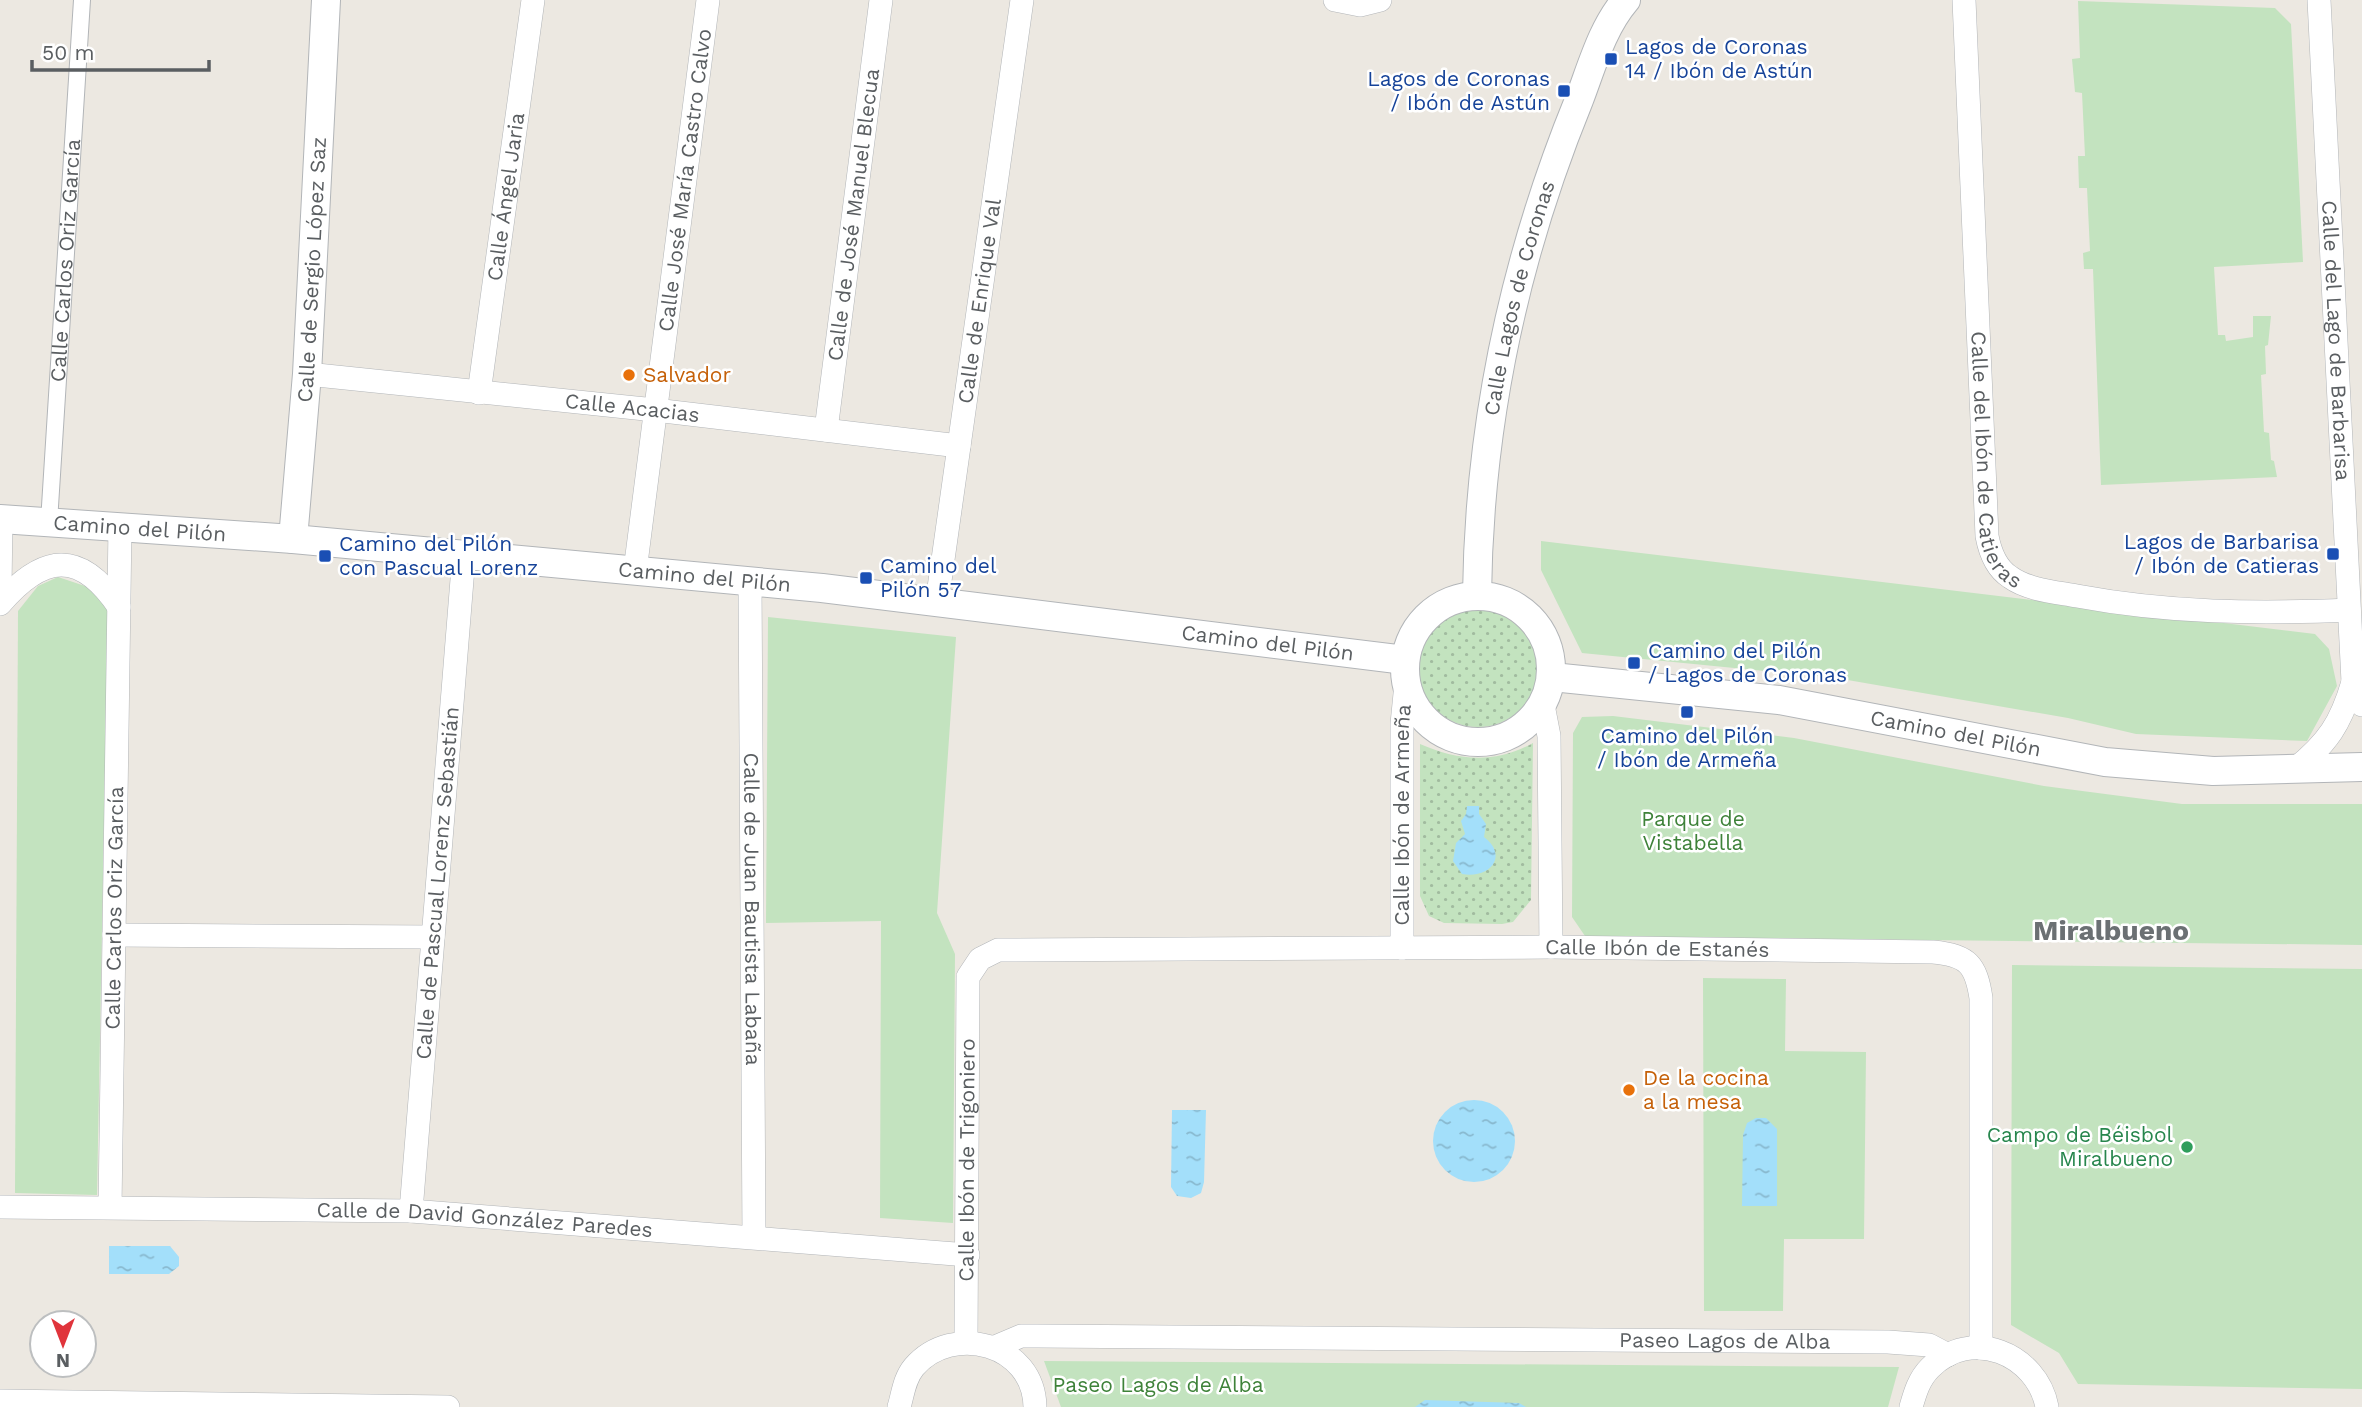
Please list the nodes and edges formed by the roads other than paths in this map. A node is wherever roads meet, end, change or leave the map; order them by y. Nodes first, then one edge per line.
1 (82, 0) edge
2 (326, 0) edge
3 (533, 0) edge
4 (708, 0) edge
5 (881, 0) edge
6 (1022, 0) edge
7 (1335, 0) edge
8 (1380, 0) edge
9 (1964, 0) edge
10 (2319, 0) edge
11 (1618, 4) edge
12 (307, 374) junction
13 (479, 393) junction
14 (655, 410) junction
15 (826, 430) junction
16 (959, 446) junction
17 (0, 519) edge
18 (49, 522) junction
19 (120, 527) junction
20 (293, 540) junction
21 (464, 555) junction
22 (635, 570) junction
23 (750, 582) junction
24 (0, 588) edge
25 (1477, 595) junction
26 (937, 602) junction
27 (0, 604) edge
28 (119, 607) junction
29 (2349, 610) junction
30 (1406, 672) junction
31 (1552, 677) junction
32 (2353, 682) junction
33 (1543, 705) junction
34 (2362, 705) edge
35 (2362, 767) edge
36 (2294, 770) junction
37 (114, 935) junction
38 (433, 937) junction
39 (1551, 947) junction
40 (1402, 948) junction
41 (968, 977) joint
42 (0, 1207) edge
43 (110, 1207) junction
44 (411, 1210) junction
45 (754, 1237) junction
46 (968, 1255) junction
47 (966, 1342) junction
48 (995, 1347) junction
49 (1981, 1348) junction
50 (1948, 1355) junction
51 (13, 1404) edge
52 (448, 1407) edge
53 (899, 1407) edge
54 (1035, 1407) edge
55 (1911, 1407) edge
56 (2047, 1407) edge

1 - 18 street, Calle Carlos Oriz García
2 - 12 street, Calle de Sergio López Saz
3 - 13 street, Calle Ángel Jaria
4 - 14 street, Calle José María Castro Calvo
5 - 15 street, Calle de José Manuel Blecua
6 - 16 street, Calle de Enrique Val
7 - 8 street
9 - 29 street, Calle del Ibón de Catieras
10 - 29 street, Calle del Lago de Barbarisa
11 - 25 street, Calle Lagos de Coronas
12 - 13 street, Calle Acacias
12 - 20 street, Calle de Sergio López Saz
13 - 14 street, Calle Acacias
14 - 15 street, Calle Acacias
14 - 22 street, Calle José María Castro Calvo
15 - 16 street, Calle Acacias
16 - 26 street, Calle de Enrique Val
17 - 18 street, Camino del Pilón
17 - 24 street
18 - 19 street, Camino del Pilón
19 - 20 street, Camino del Pilón
19 - 28 street, Calle Carlos Oriz García
20 - 21 street, Camino del Pilón
21 - 22 street, Camino del Pilón
21 - 38 street, Calle de Pascual Lorenz Sebastián
22 - 23 street, Camino del Pilón
23 - 26 street, Camino del Pilón
23 - 45 street, Calle de Juan Bautista Labaña
25 - 30 street
25 - 31 street
26 - 30 street, Camino del Pilón
27 - 28 street
28 - 37 street, Calle Carlos Oriz García
29 - 32 street, Calle del Lago de Barbarisa
30 - 33 street
30 - 40 street, Calle Ibón de Armeña
31 - 33 street
31 - 36 street, Camino del Pilón
32 - 34 street, Calle del Lago de Barbarisa
32 - 36 street, Calle del Lago de Barbarisa
33 - 39 street
35 - 36 street, Camino del Pilón
37 - 38 street
37 - 43 street, Calle Carlos Oriz García
38 - 44 street, Calle de Pascual Lorenz Sebastián
39 - 40 street, Calle Ibón de Estanés
39 - 49 street, Calle Ibón de Estanés
40 - 41 street, Calle Ibón de Estanés
41 - 46 street, Calle Ibón de Trigoniero
42 - 43 street, Calle de David González Paredes
43 - 44 street, Calle de David González Paredes
44 - 45 street, Calle de David González Paredes
45 - 46 street, Calle de David González Paredes
46 - 47 street, Calle Ibón de Trigoniero
47 - 48 street
47 - 53 street
48 - 50 street, Paseo Lagos de Alba
48 - 54 street
49 - 50 street
49 - 56 street
50 - 55 street
51 - 52 street

